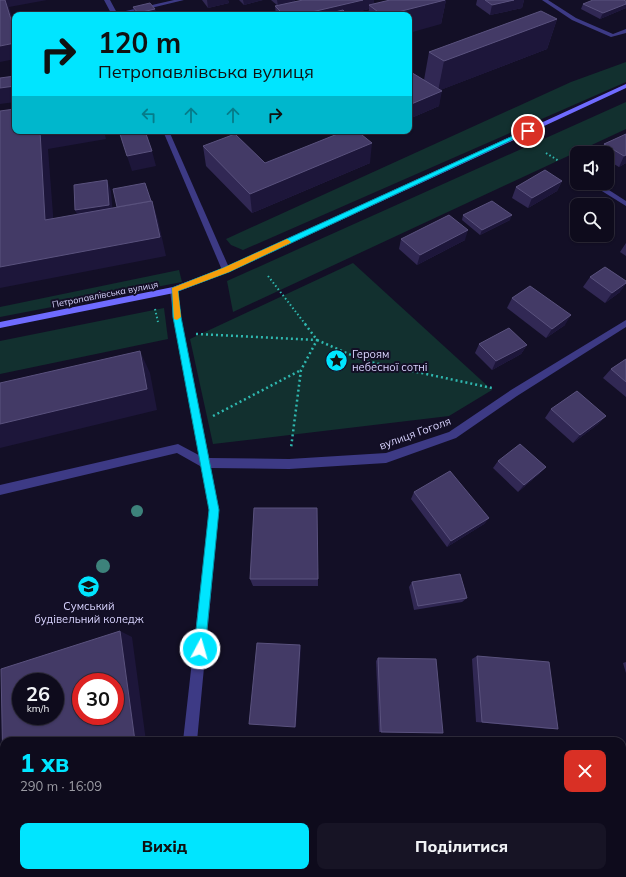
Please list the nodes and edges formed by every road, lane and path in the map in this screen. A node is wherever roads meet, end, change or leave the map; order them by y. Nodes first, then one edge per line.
1 (107, 0) edge
2 (180, 0) edge
3 (545, 0) edge
4 (113, 12) edge
5 (128, 12) edge
6 (626, 31) edge
7 (626, 86) edge
8 (167, 134) edge
9 (604, 190) edge
10 (626, 204) edge
11 (226, 270) junction
12 (268, 276) dead end
13 (174, 290) junction
14 (155, 308) dead end
15 (158, 322) dead end
16 (626, 323) edge
17 (0, 325) edge
18 (190, 333) dead end
19 (317, 340) junction
20 (301, 370) junction
21 (514, 393) junction
22 (198, 424) junction
23 (204, 463) junction
24 (289, 464) junction
25 (0, 490) edge
26 (190, 737) edge

1 - 4 street
2 - 5 street
3 - 6 street
7 - 11 main road, Петропавлівська вулиця
8 - 11 street
9 - 10 street
11 - 13 main road, Петропавлівська вулиця
12 - 19 path
13 - 17 main road, Петропавлівська вулиця
13 - 22 street
14 - 15 path
16 - 21 street, вулиця Гоголя
18 - 19 path
19 - 20 path
19 - 21 path
20 - 22 path
20 - 24 path
21 - 24 street, вулиця Гоголя
22 - 23 street
23 - 24 street, вулиця Гоголя
23 - 25 street
23 - 26 street

